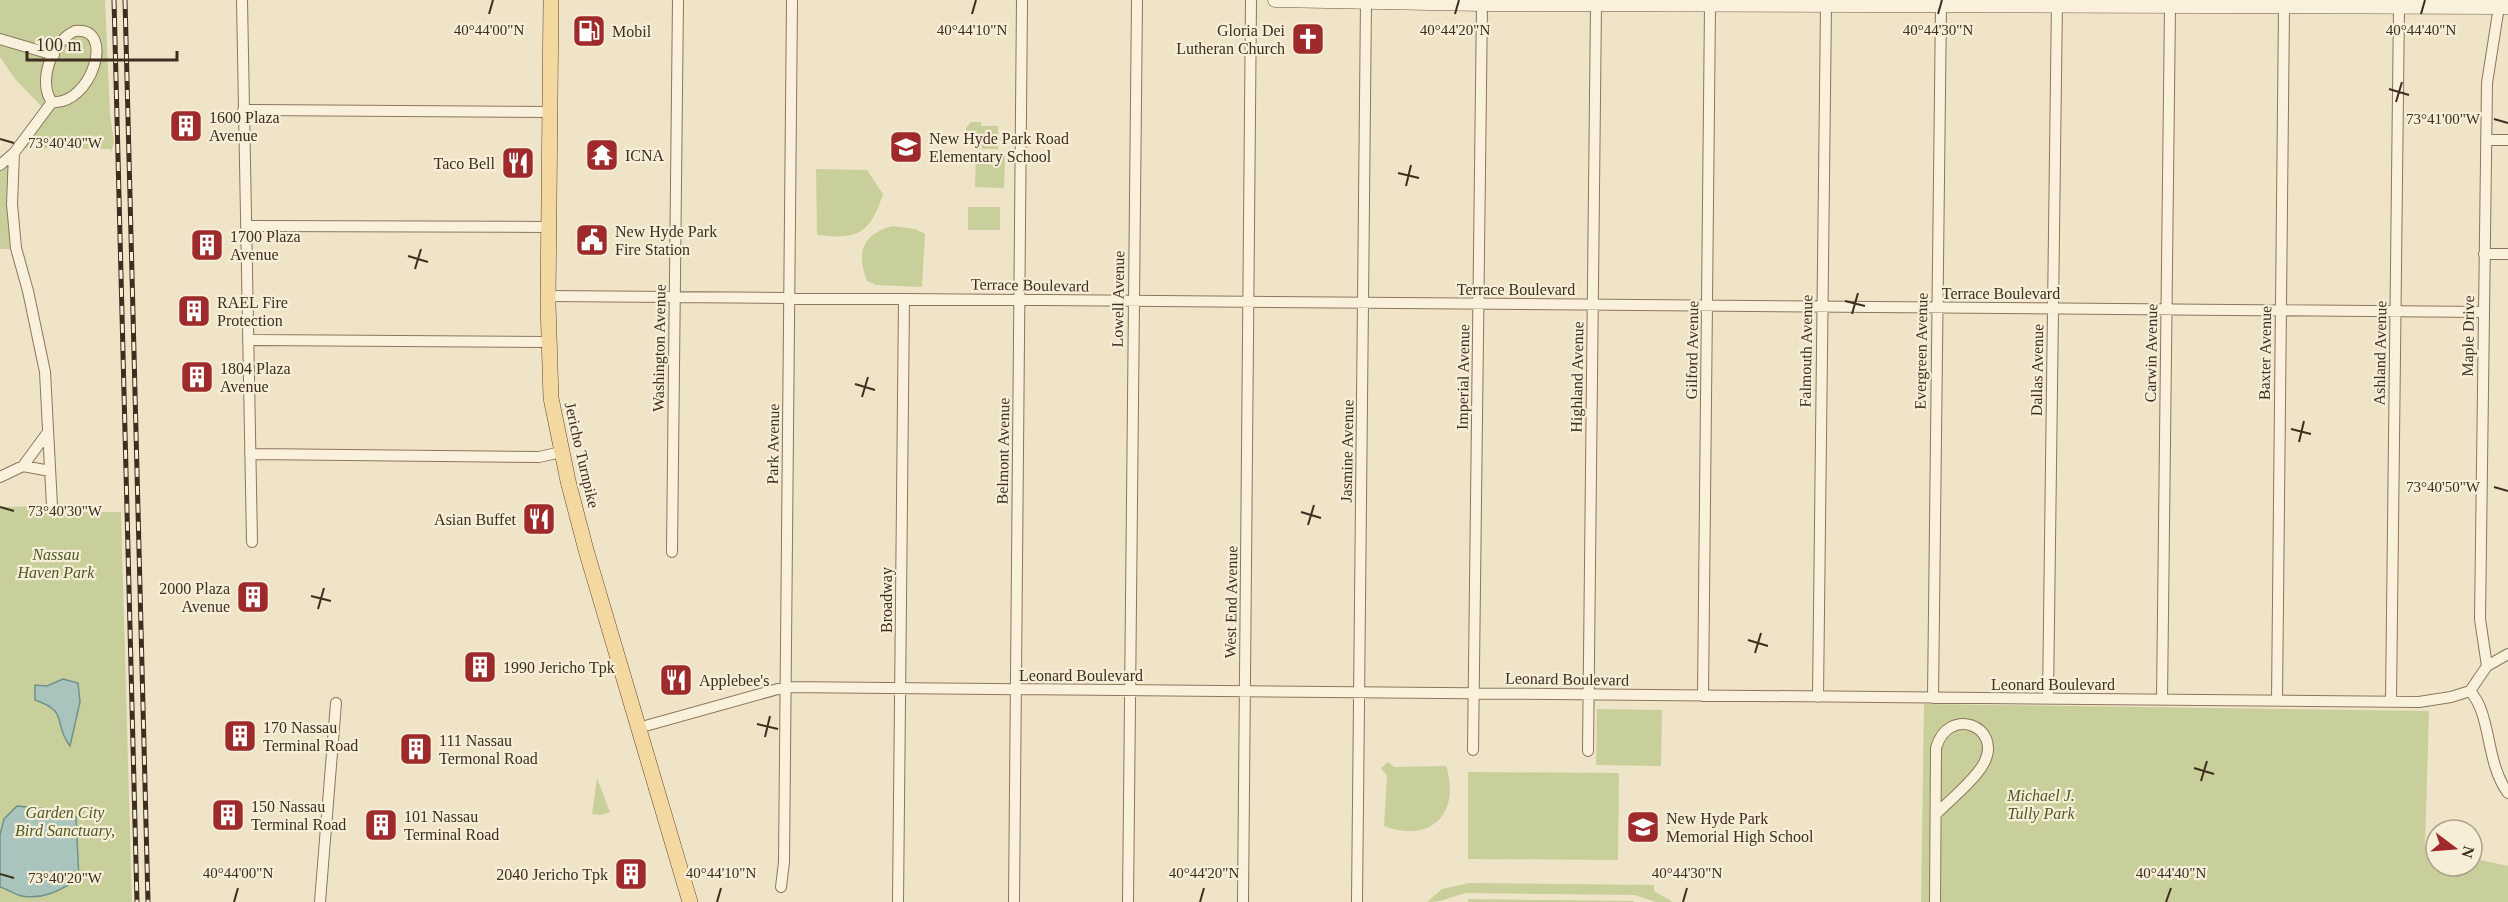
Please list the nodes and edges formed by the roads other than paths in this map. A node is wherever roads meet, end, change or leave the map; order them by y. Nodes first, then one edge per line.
1 (242, 0) edge
2 (551, 0) edge
3 (678, 0) edge
4 (792, 0) edge
5 (1022, 0) edge
6 (1137, 0) edge
7 (1251, 0) edge
8 (1275, 0) edge
9 (1366, 1) edge
10 (1486, 2) edge
11 (1637, 2) edge
12 (2056, 3) edge
13 (2479, 3) edge
14 (1596, 4) junction
15 (1710, 5) junction
16 (1826, 5) junction
17 (1941, 5) junction
18 (2503, 5) edge
19 (2170, 6) junction
20 (2399, 6) junction
21 (2284, 7) junction
22 (0, 39) edge
23 (54, 55) junction
24 (52, 102) junction
25 (243, 110) junction
26 (550, 112) junction
27 (2486, 140) junction
28 (2508, 140) edge
29 (14, 153) junction
30 (0, 165) edge
31 (246, 226) junction
32 (548, 227) junction
33 (2484, 254) junction
34 (2508, 254) edge
35 (548, 296) junction
36 (675, 297) junction
37 (789, 298) junction
38 (903, 299) junction
39 (1019, 299) junction
40 (1133, 300) junction
41 (1248, 302) junction
42 (1363, 303) junction
43 (1479, 303) junction
44 (1592, 304) junction
45 (1707, 306) junction
46 (1822, 307) junction
47 (1937, 308) junction
48 (2053, 308) junction
49 (2166, 309) junction
50 (2281, 310) junction
51 (2396, 311) junction
52 (2483, 312) junction
53 (248, 340) junction
54 (548, 342) junction
55 (48, 432) junction
56 (561, 452) junction
57 (250, 454) junction
58 (23, 466) junction
59 (50, 471) junction
60 (0, 477) edge
61 (52, 506) dead end
62 (252, 542) dead end
63 (672, 552) dead end
64 (2508, 654) edge
65 (2487, 666) junction
66 (785, 687) junction
67 (900, 689) junction
68 (1016, 690) junction
69 (1130, 690) junction
70 (2470, 691) junction
71 (1245, 692) junction
72 (1359, 692) junction
73 (1474, 693) junction
74 (1588, 694) junction
75 (1703, 696) junction
76 (1818, 697) junction
77 (1933, 698) junction
78 (2048, 699) junction
79 (2162, 700) junction
80 (2277, 700) junction
81 (2391, 701) junction
82 (336, 703) dead end
83 (638, 728) junction
84 (1473, 750) dead end
85 (1588, 751) dead end
86 (2508, 793) edge
87 (1936, 814) junction
88 (782, 888) dead end
89 (320, 902) edge
90 (690, 902) edge
91 (898, 902) edge
92 (1014, 902) edge
93 (1128, 902) edge
94 (1243, 902) edge
95 (1357, 902) edge
96 (1935, 902) edge

1 - 25 street
2 - 26 main road, Jericho Turnpike
3 - 36 street, Washington Avenue
4 - 37 street, Park Avenue
5 - 39 street, Belmont Avenue
6 - 40 street, Lowell Avenue
7 - 41 street, West End Avenue
8 - 9 main road
9 - 10 main road
9 - 42 street, Jasmine Avenue
10 - 14 main road
10 - 43 street, Imperial Avenue
11 - 14 main road
11 - 15 main road
12 - 17 main road
12 - 19 main road
12 - 48 street, Dallas Avenue
13 - 18 main road
13 - 20 main road
14 - 44 street, Highland Avenue
15 - 16 main road
15 - 45 street, Gilford Avenue
16 - 17 main road
16 - 46 street, Falmouth Avenue
17 - 47 street, Evergreen Avenue
18 - 27 street, Maple Drive
19 - 21 main road
19 - 49 street, Carwin Avenue
20 - 21 main road
20 - 51 street, Ashland Avenue
21 - 50 street, Baxter Avenue
22 - 23 street
23 - 24 street
23 - 24 street
24 - 29 street
25 - 26 street
25 - 31 street
26 - 32 main road, Jericho Turnpike
27 - 28 street
27 - 33 street, Maple Drive
29 - 30 street
29 - 55 street
31 - 32 street
31 - 53 street
32 - 35 main road, Jericho Turnpike
33 - 34 street
33 - 52 street, Maple Drive
35 - 36 street, Terrace Boulevard
35 - 54 main road, Jericho Turnpike
36 - 37 street, Terrace Boulevard
36 - 63 street, Washington Avenue
37 - 38 street, Terrace Boulevard
37 - 66 street, Park Avenue
38 - 39 street, Terrace Boulevard
38 - 67 street, Broadway
39 - 40 street, Terrace Boulevard
39 - 68 street, Belmont Avenue
40 - 41 street, Terrace Boulevard
40 - 69 street, Lowell Avenue
41 - 42 street, Terrace Boulevard
41 - 71 street, West End Avenue
42 - 43 street, Terrace Boulevard
42 - 72 street, Jasmine Avenue
43 - 44 street, Terrace Boulevard
43 - 73 street, Imperial Avenue
44 - 45 street, Terrace Boulevard
44 - 74 street, Highland Avenue
45 - 46 street, Terrace Boulevard
45 - 75 street, Gilford Avenue
46 - 47 street, Terrace Boulevard
46 - 76 street, Falmouth Avenue
47 - 48 street, Terrace Boulevard
47 - 77 street, Evergreen Avenue
48 - 49 street, Terrace Boulevard
48 - 78 street, Dallas Avenue
49 - 50 street, Terrace Boulevard
49 - 79 street, Carwin Avenue
50 - 51 street, Terrace Boulevard
50 - 80 street, Baxter Avenue
51 - 52 street, Terrace Boulevard
51 - 81 street, Ashland Avenue
52 - 65 street, Maple Drive
53 - 54 street
53 - 57 street
54 - 56 main road, Jericho Turnpike
55 - 58 street
55 - 59 street
56 - 57 street
56 - 83 main road, Jericho Turnpike
57 - 62 street
58 - 59 street
58 - 60 street
59 - 61 street
64 - 65 street
65 - 70 street
66 - 67 street, Leonard Boulevard
66 - 83 street, Leonard Boulevard
66 - 88 street, Park Avenue
67 - 68 street, Leonard Boulevard
67 - 91 street, Broadway
68 - 69 street, Leonard Boulevard
68 - 92 street, Belmont Avenue
69 - 71 street, Leonard Boulevard
69 - 93 street, Lowell Avenue
70 - 81 street, Leonard Boulevard
70 - 86 street
71 - 72 street, Leonard Boulevard
71 - 94 street, West End Avenue
72 - 73 street, Leonard Boulevard
72 - 95 street, Jasmine Avenue
73 - 74 street, Leonard Boulevard
73 - 84 street, Imperial Avenue
74 - 75 street, Leonard Boulevard
74 - 85 street, Highland Avenue
75 - 76 street, Leonard Boulevard
76 - 77 street, Leonard Boulevard
77 - 78 street, Leonard Boulevard
78 - 79 street, Leonard Boulevard
79 - 80 street, Leonard Boulevard
80 - 81 street, Leonard Boulevard
82 - 89 street
83 - 90 main road, Jericho Turnpike
87 - 87 street
87 - 96 street

